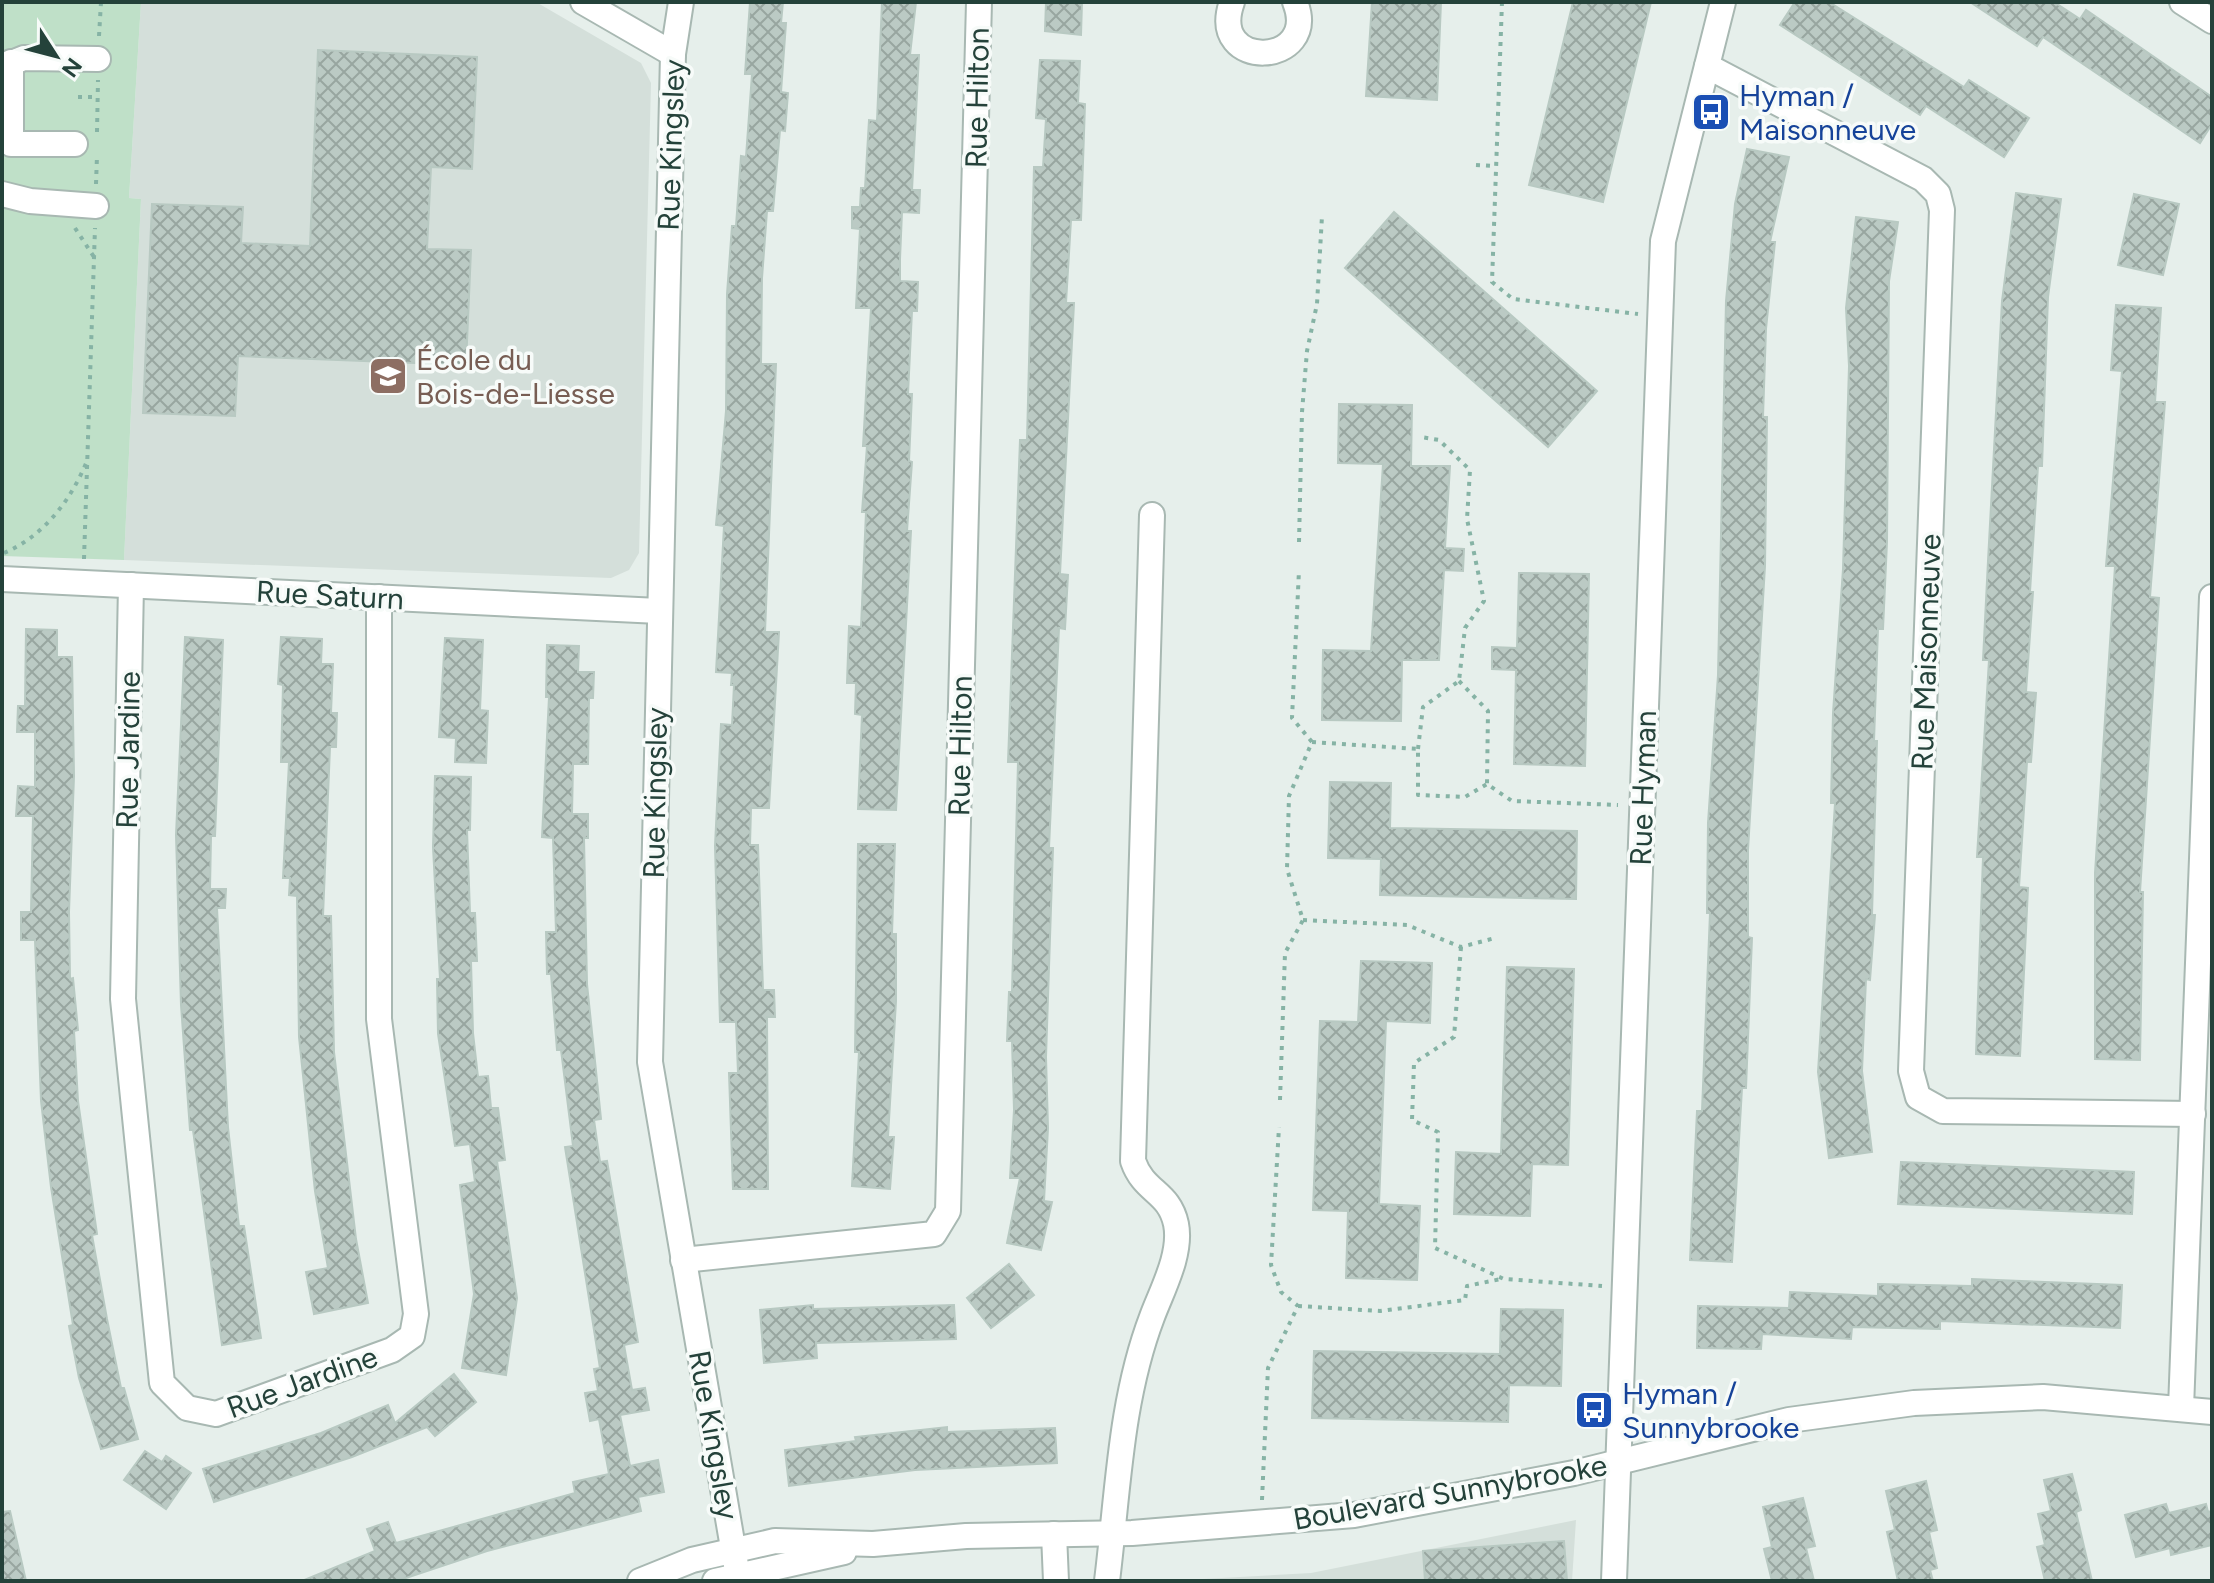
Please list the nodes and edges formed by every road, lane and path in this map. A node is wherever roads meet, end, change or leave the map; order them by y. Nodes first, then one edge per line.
1 (101, 2) edge
2 (583, 2) edge
3 (681, 2) edge
4 (979, 2) edge
5 (1232, 2) edge
6 (1295, 2) edge
7 (1502, 2) edge
8 (1723, 2) edge
9 (2182, 2) edge
10 (2212, 21) edge
11 (673, 54) junction
12 (98, 59) junction
13 (6, 64) edge
14 (1707, 66) junction
15 (78, 97) dead end
16 (98, 97) junction
17 (75, 144) dead end
18 (1476, 165) dead end
19 (1495, 166) junction
20 (2, 194) edge
21 (96, 206) junction
22 (1322, 216) dead end
23 (71, 224) dead end
24 (95, 259) junction
25 (1660, 317) junction
26 (1421, 437) dead end
27 (88, 458) junction
28 (1152, 515) dead end
29 (1299, 542) dead end
30 (2, 554) edge
31 (84, 562) dead end
32 (1299, 570) dead end
33 (2, 579) edge
34 (131, 585) junction
35 (379, 597) junction
36 (2212, 597) edge
37 (659, 611) junction
38 (1459, 681) junction
39 (1312, 742) junction
40 (1418, 749) junction
41 (1487, 784) junction
42 (1642, 806) junction
43 (1303, 920) junction
44 (1495, 938) dead end
45 (1461, 947) junction
46 (1280, 1100) dead end
47 (2193, 1114) junction
48 (1279, 1127) dead end
49 (683, 1260) junction
50 (1504, 1279) junction
51 (1624, 1288) junction
52 (1298, 1306) junction
53 (2181, 1408) junction
54 (2212, 1412) edge
55 (1618, 1461) junction
56 (1263, 1495) dead end
57 (1112, 1533) junction
58 (1054, 1534) junction
59 (873, 1544) junction
60 (734, 1551) junction
61 (726, 1579) edge
62 (640, 1581) edge
63 (1056, 1581) edge
64 (1107, 1581) edge
65 (1614, 1581) edge

1 - 12 path
2 - 11 street
3 - 11 street, Rue Kingsley
4 - 49 street, Rue Hilton
5 - 6 street
7 - 19 path
8 - 14 street, Rue Hyman
9 - 10 street
11 - 37 street, Rue Kingsley
12 - 13 street
12 - 16 path
13 - 17 street
14 - 25 street, Rue Hyman
14 - 47 street, Rue Maisonneuve
15 - 16 path
16 - 21 path
18 - 19 path
19 - 25 path
20 - 21 street
21 - 24 path
22 - 29 path
23 - 24 path
24 - 27 path
25 - 42 street, Rue Hyman
26 - 38 path
27 - 30 path
27 - 31 path
28 - 57 street
32 - 39 path
33 - 34 street, Rue Saturn
34 - 35 street, Rue Saturn
34 - 35 street, Rue Jardine
35 - 37 street, Rue Saturn
36 - 47 street
37 - 49 street, Rue Kingsley
38 - 40 path
38 - 41 path
39 - 40 path
39 - 43 path
40 - 41 path
41 - 42 path
42 - 51 street, Rue Hyman
43 - 45 path
43 - 46 path
44 - 45 path
45 - 50 path
47 - 53 street
48 - 52 path
49 - 60 street, Rue Kingsley
50 - 51 path
50 - 52 path
51 - 55 street, Rue Hyman
52 - 56 path
53 - 54 street, Boulevard Sunnybrooke
53 - 55 street, Boulevard Sunnybrooke
55 - 57 street, Boulevard Sunnybrooke
55 - 65 street, Rue Hyman
57 - 58 street, Boulevard Sunnybrooke
57 - 64 street
58 - 59 street, Boulevard Sunnybrooke
58 - 63 street
59 - 60 street, Boulevard Sunnybrooke
59 - 61 street, Boulevard Sunnybrooke
60 - 61 street, Rue Kingsley
60 - 62 street, Boulevard Sunnybrooke

